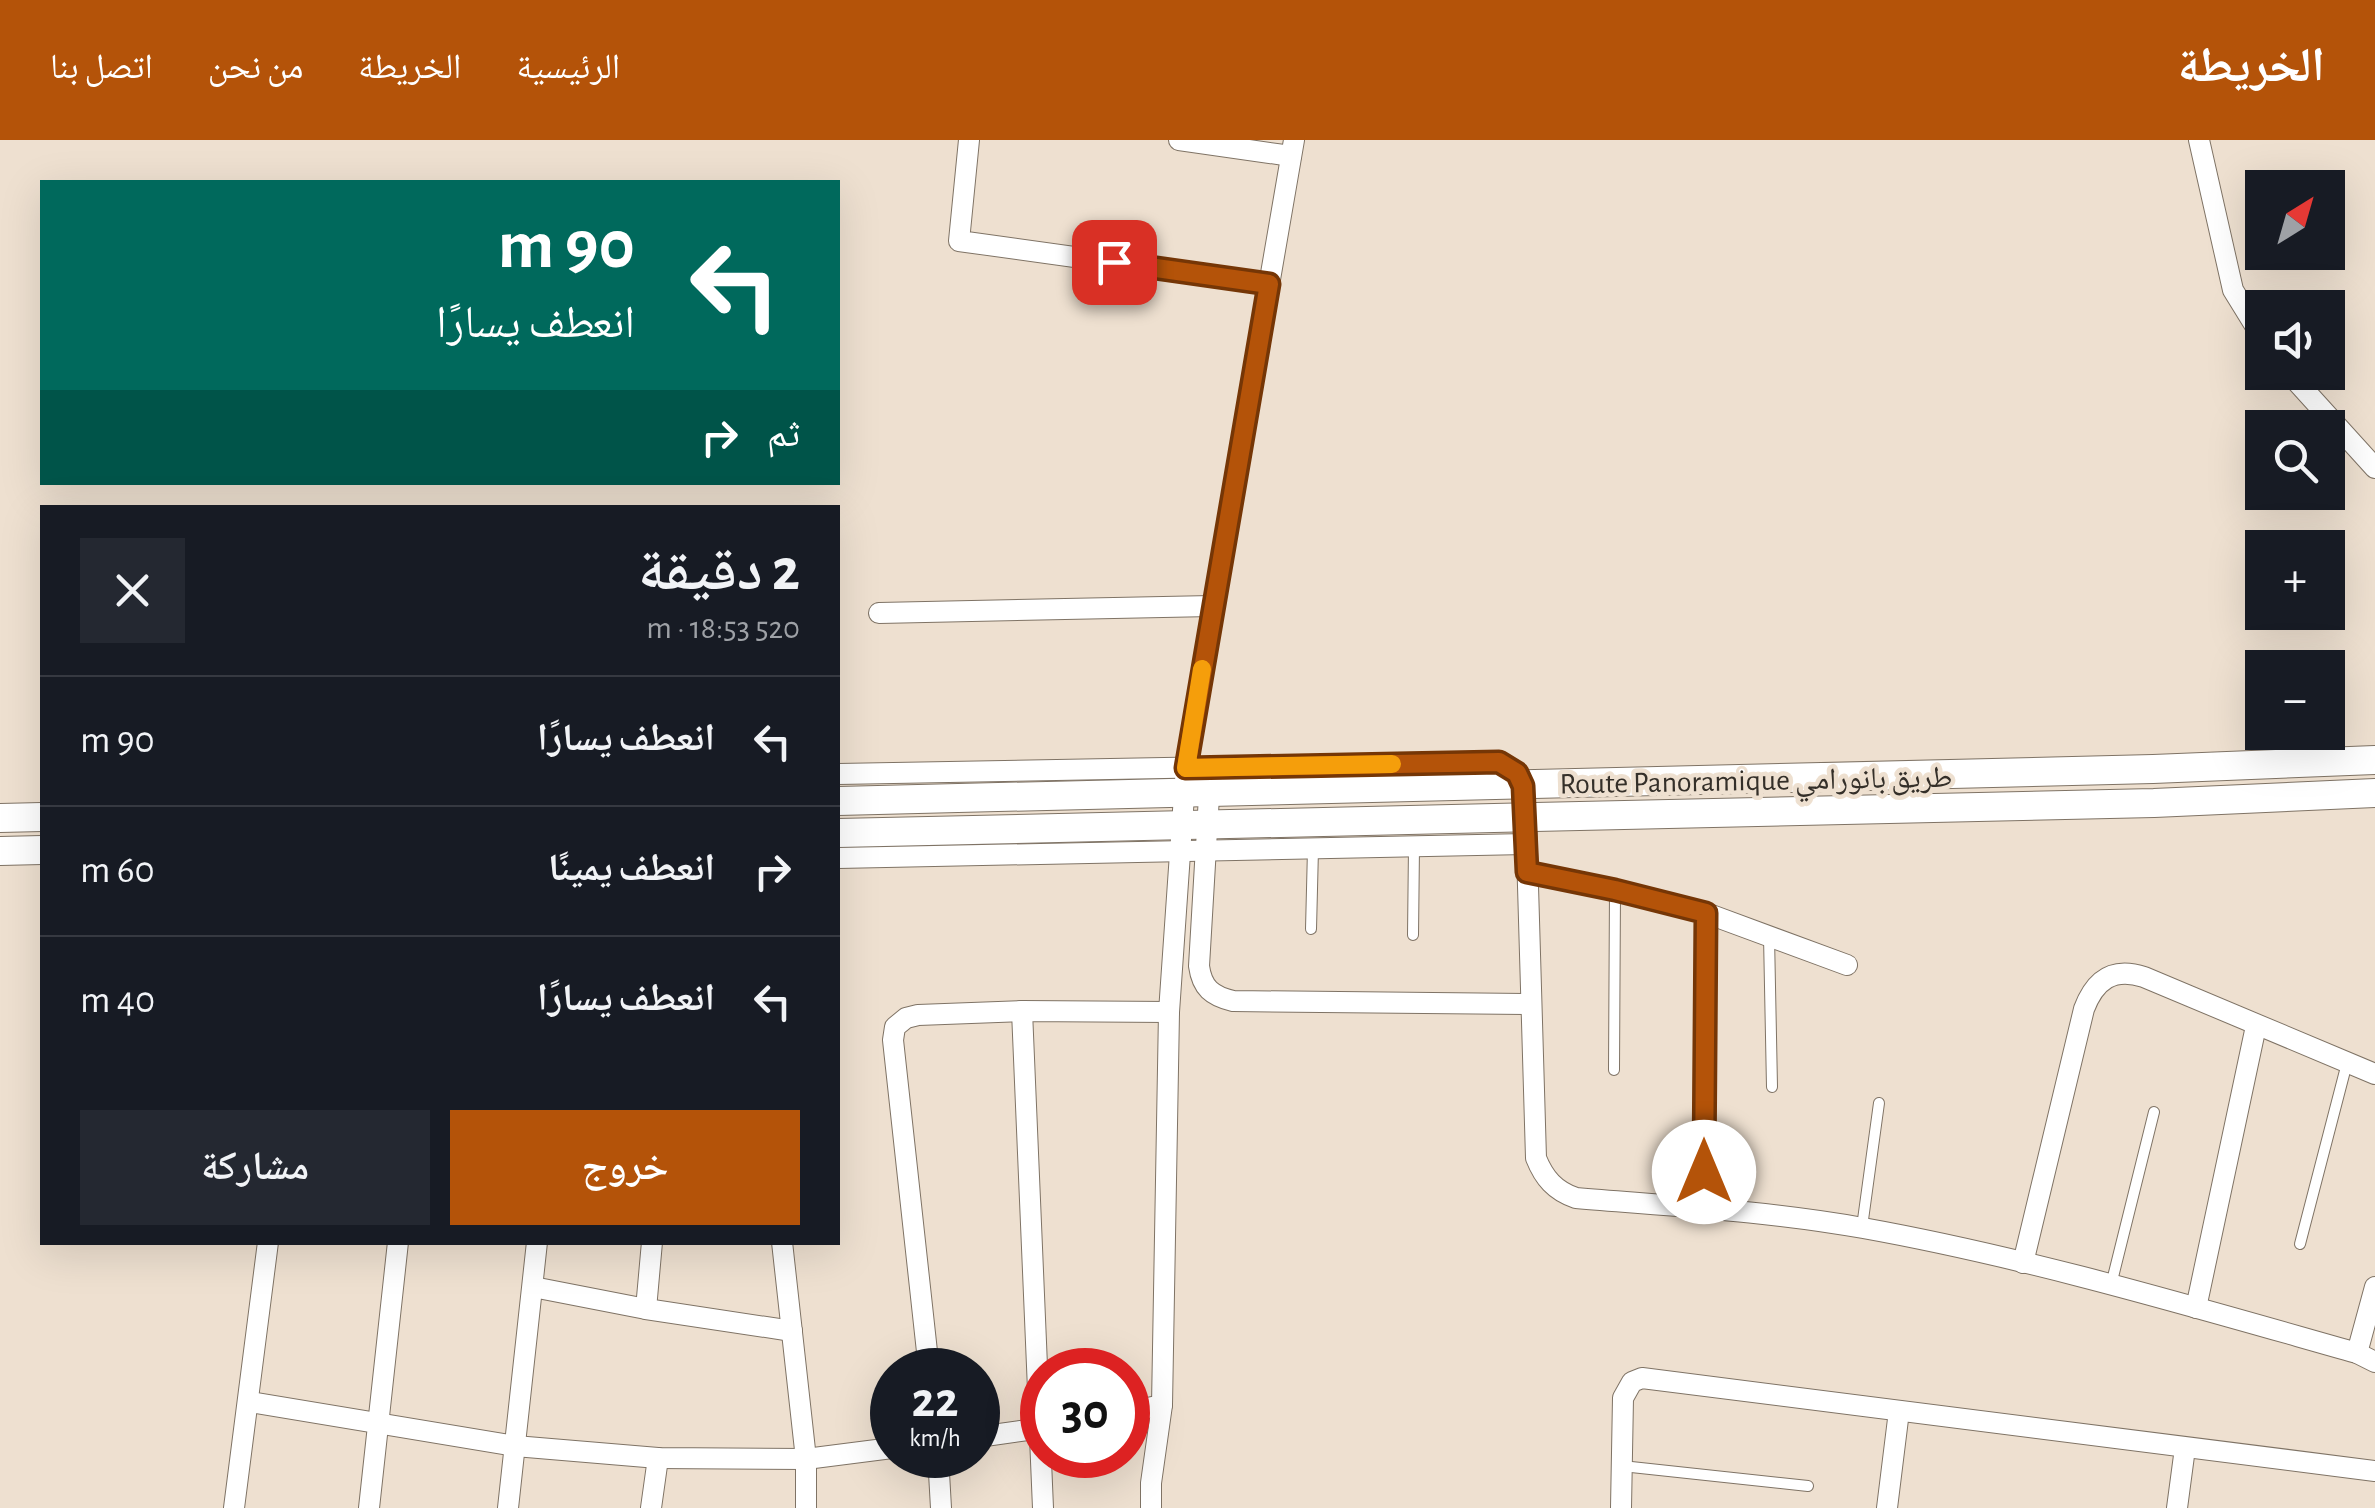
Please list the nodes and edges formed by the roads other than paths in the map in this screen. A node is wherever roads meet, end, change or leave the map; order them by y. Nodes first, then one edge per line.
1 (970, 140) edge
2 (1179, 140) edge
3 (2199, 140) edge
4 (1292, 148) edge
5 (1269, 284) junction
6 (2245, 311) edge
7 (2304, 390) edge
8 (2375, 468) edge
9 (1212, 606) junction
10 (880, 613) dead end
11 (2375, 760) edge
12 (840, 774) edge
13 (1198, 780) junction
14 (1523, 786) junction
15 (2375, 793) edge
16 (840, 801) edge
17 (40, 817) edge
18 (0, 818) edge
19 (1526, 831) junction
20 (840, 833) edge
21 (1193, 838) junction
22 (1414, 847) junction
23 (1312, 849) junction
24 (0, 850) edge
25 (40, 850) edge
26 (840, 858) edge
27 (1527, 872) junction
28 (1615, 890) junction
29 (1706, 913) junction
30 (1311, 930) dead end
31 (1413, 934) dead end
32 (1769, 935) junction
33 (1847, 965) dead end
34 (1529, 1004) junction
35 (1022, 1011) junction
36 (1170, 1012) junction
37 (2256, 1026) junction
38 (2347, 1063) junction
39 (1614, 1070) dead end
40 (2375, 1074) edge
41 (1772, 1087) dead end
42 (1880, 1103) dead end
43 (2154, 1112) dead end
44 (1704, 1208) junction
45 (1862, 1228) junction
46 (2300, 1244) dead end
47 (268, 1245) edge
48 (398, 1245) edge
49 (537, 1245) edge
50 (652, 1245) edge
51 (782, 1245) edge
52 (2023, 1264) junction
53 (2111, 1286) junction
54 (2375, 1287) edge
55 (534, 1288) junction
56 (2196, 1308) junction
57 (646, 1309) junction
58 (792, 1331) junction
59 (928, 1348) edge
60 (1037, 1348) edge
61 (2366, 1357) edge
62 (250, 1402) junction
63 (1162, 1405) junction
64 (1150, 1407) edge
65 (1898, 1411) junction
66 (377, 1422) junction
67 (515, 1446) junction
68 (2185, 1448) junction
69 (870, 1451) edge
70 (658, 1458) junction
71 (806, 1459) junction
72 (1622, 1466) junction
73 (2375, 1471) edge
74 (939, 1478) edge
75 (1043, 1478) edge
76 (1808, 1486) dead end
77 (234, 1508) edge
78 (369, 1508) edge
79 (508, 1508) edge
80 (652, 1508) edge
81 (806, 1508) edge
82 (941, 1508) edge
83 (1044, 1508) edge
84 (1150, 1508) edge
85 (1621, 1508) edge
86 (1888, 1508) edge
87 (2177, 1508) edge

1 - 5 street
2 - 4 street
3 - 6 street
4 - 5 street
5 - 9 street
7 - 8 street
9 - 10 street
9 - 13 street
11 - 14 street, Route Panoramique طريق بانورامي
12 - 13 street
13 - 14 street, Route Panoramique طريق بانورامي
13 - 16 street, Route Panoramique طريق بانورامي
13 - 21 street
14 - 19 street
15 - 19 street, Route Panoramique طريق بانورامي
17 - 18 street
19 - 21 street, Route Panoramique طريق بانورامي
19 - 22 street
19 - 27 street
20 - 21 street, Route Panoramique طريق بانورامي
21 - 23 street
21 - 26 street
21 - 34 street
21 - 36 street
22 - 23 street
22 - 31 lane
23 - 30 lane
24 - 25 street
27 - 28 street
27 - 34 street
28 - 29 street
28 - 39 lane
29 - 32 street
29 - 44 street
32 - 33 street
32 - 41 lane
34 - 44 street
35 - 36 street
35 - 59 street
35 - 60 street
36 - 63 street
37 - 38 street
37 - 52 street
37 - 56 street
38 - 40 street
38 - 46 lane
42 - 45 lane
43 - 53 lane
44 - 45 street
45 - 52 street
47 - 62 street
48 - 66 street
49 - 55 street
50 - 57 street
51 - 58 street
52 - 53 street
53 - 56 street
54 - 61 street
55 - 57 street
55 - 67 street
56 - 61 street
57 - 58 street
58 - 71 street
62 - 66 street
62 - 77 street
63 - 64 street
63 - 84 street
65 - 68 street
65 - 72 street
65 - 86 street
66 - 67 street
66 - 78 street
67 - 70 street
67 - 79 street
68 - 73 street
68 - 87 street
69 - 71 street
70 - 71 street
70 - 80 street
71 - 81 street
72 - 76 lane
72 - 85 street
74 - 82 street
75 - 83 street

